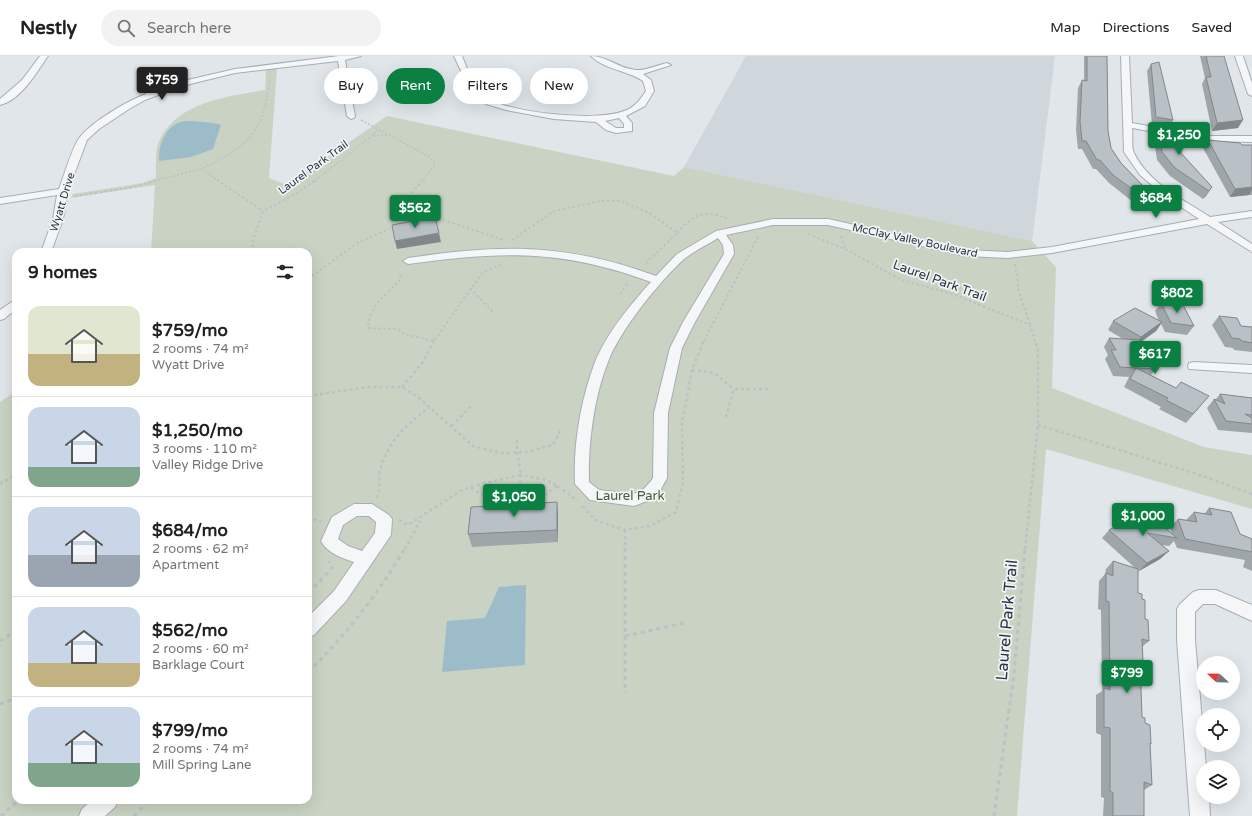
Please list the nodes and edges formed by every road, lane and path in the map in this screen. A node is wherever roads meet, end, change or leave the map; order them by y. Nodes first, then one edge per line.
1 (44, 56) edge
2 (357, 56) edge
3 (458, 56) edge
4 (594, 56) edge
5 (1125, 56) edge
6 (1240, 56) edge
7 (341, 58) junction
8 (667, 65) dead end
9 (271, 67) junction
10 (637, 73) junction
11 (1252, 94) edge
12 (0, 103) edge
13 (620, 114) junction
14 (351, 116) joint
15 (599, 120) junction
16 (1128, 125) junction
17 (380, 129) junction
18 (388, 135) junction
19 (372, 136) junction
20 (1252, 139) edge
21 (201, 169) junction
22 (63, 194) junction
23 (0, 201) edge
24 (264, 211) junction
25 (1252, 214) edge
26 (438, 218) junction
27 (430, 219) edge
28 (1206, 221) junction
29 (400, 225) edge
30 (745, 227) junction
31 (803, 232) dead end
32 (677, 233) junction
33 (720, 233) junction
34 (760, 234) junction
35 (766, 234) dead end
36 (841, 234) dead end
37 (47, 248) edge
38 (252, 248) edge
39 (845, 249) junction
40 (1252, 249) edge
41 (408, 261) dead end
42 (1015, 262) dead end
43 (506, 264) dead end
44 (637, 273) junction
45 (400, 275) dead end
46 (312, 276) edge
47 (658, 281) junction
48 (621, 282) dead end
49 (628, 284) dead end
50 (470, 288) junction
51 (12, 306) edge
52 (493, 312) dead end
53 (0, 316) edge
54 (1030, 325) junction
55 (434, 341) junction
56 (1194, 366) dead end
57 (1252, 369) edge
58 (692, 370) junction
59 (402, 387) junction
60 (734, 389) junction
61 (770, 389) dead end
62 (312, 395) edge
63 (471, 406) dead end
64 (430, 407) junction
65 (726, 417) dead end
66 (1038, 425) junction
67 (452, 426) junction
68 (561, 429) dead end
69 (517, 439) dead end
70 (517, 452) junction
71 (521, 475) junction
72 (12, 476) edge
73 (0, 484) edge
74 (558, 486) junction
75 (471, 487) junction
76 (1252, 494) edge
77 (374, 504) dead end
78 (506, 508) edge
79 (397, 518) dead end
80 (312, 519) edge
81 (420, 520) junction
82 (324, 524) dead end
83 (625, 530) junction
84 (365, 559) dead end
85 (1252, 613) edge
86 (684, 623) dead end
87 (312, 624) edge
88 (12, 633) edge
89 (625, 636) junction
90 (0, 641) edge
91 (312, 668) edge
92 (625, 694) dead end
93 (12, 700) edge
94 (0, 704) edge
95 (14, 804) edge
96 (103, 804) edge
97 (145, 804) edge
98 (1, 816) edge
99 (89, 816) edge
100 (134, 816) edge
101 (994, 816) edge
102 (1200, 816) edge

1 - 12 street
2 - 7 street, Wyatt Drive
3 - 15 street
4 - 10 street
5 - 16 street
6 - 11 street
7 - 9 street, Wyatt Drive
7 - 14 street
8 - 10 street
9 - 21 path
9 - 22 street, Wyatt Drive
10 - 13 street
13 - 15 street
13 - 15 street
14 - 17 path
16 - 20 street
16 - 28 street
17 - 18 path
17 - 19 path, Laurel Park Trail
18 - 19 path
18 - 26 path
19 - 24 path, Laurel Park Trail
21 - 22 path
21 - 24 path
22 - 23 street
22 - 37 street, Wyatt Drive
24 - 38 path
25 - 28 street, McClay Valley Boulevard
26 - 27 path
26 - 32 path
28 - 30 street, McClay Valley Boulevard
28 - 40 street
29 - 46 path
30 - 32 path
30 - 33 street, McClay Valley Boulevard
30 - 34 path
31 - 39 path, Laurel Park Trail
32 - 44 path
33 - 47 street, McClay Valley Boulevard
33 - 47 street, McClay Valley Boulevard
34 - 35 path
34 - 58 path
36 - 39 path
39 - 54 path, Laurel Park Trail
41 - 44 street
42 - 54 path, Laurel Park Trail
43 - 50 path
44 - 47 street
45 - 55 path
48 - 49 path
50 - 52 path
50 - 55 path
51 - 53 street
54 - 66 path, Laurel Park Trail
55 - 59 path
56 - 57 street
58 - 60 path
58 - 83 path
59 - 62 path
59 - 64 path
60 - 61 path
60 - 65 path
63 - 67 path
64 - 67 path
64 - 77 path
66 - 76 path
66 - 101 path, Laurel Park Trail
67 - 70 path
68 - 70 path
69 - 70 path
70 - 71 path
71 - 74 path
71 - 74 path
71 - 75 path
72 - 73 path
74 - 83 path
75 - 78 path
75 - 81 path
79 - 81 path
80 - 82 path
81 - 91 path
83 - 89 path
84 - 87 street
85 - 102 street
86 - 89 path
88 - 90 path
89 - 92 path
93 - 94 path
95 - 98 path
96 - 99 street
97 - 100 path

